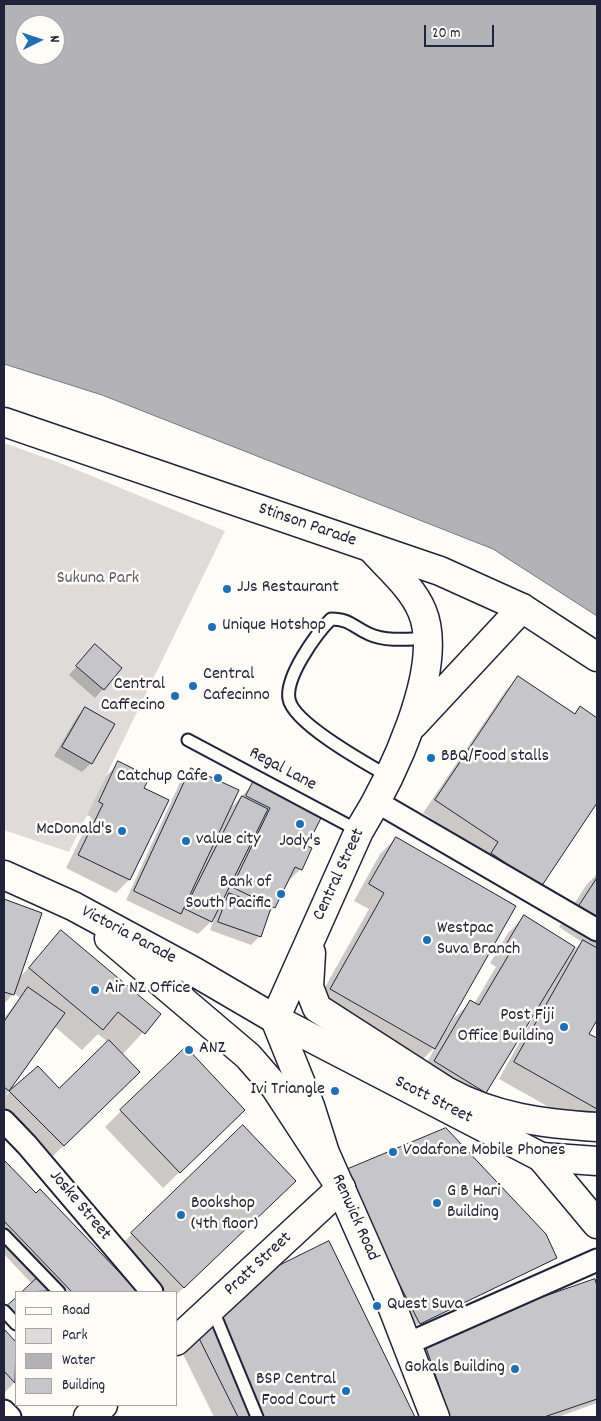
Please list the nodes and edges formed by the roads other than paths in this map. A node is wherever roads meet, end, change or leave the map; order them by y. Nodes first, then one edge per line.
1 (4, 422) edge
2 (372, 549) junction
3 (522, 608) junction
4 (429, 638) junction
5 (597, 656) edge
6 (407, 732) junction
7 (188, 740) dead end
8 (388, 776) junction
9 (377, 802) junction
10 (359, 831) junction
11 (4, 875) edge
12 (73, 906) junction
13 (597, 930) edge
14 (314, 934) junction
15 (275, 1019) junction
16 (4, 1121) edge
17 (597, 1127) edge
18 (541, 1157) junction
19 (597, 1161) edge
20 (341, 1188) junction
21 (597, 1224) edge
22 (4, 1235) edge
23 (597, 1260) edge
24 (58, 1291) edge
25 (151, 1291) edge
26 (212, 1308) junction
27 (4, 1311) edge
28 (15, 1323) edge
29 (180, 1331) edge
30 (407, 1344) junction
31 (102, 1406) edge
32 (4, 1411) edge
33 (10, 1417) edge
34 (88, 1417) edge
35 (257, 1417) edge
36 (435, 1417) edge

1 - 2 main road, Stinson Parade
2 - 3 main road, Stinson Parade
2 - 4 main road, Central Street
3 - 5 main road, Stinson Parade
3 - 6 main road, Central Street
4 - 6 main road, Central Street
4 - 8 lane
6 - 8 main road, Central Street
7 - 10 lane, Regal Lane
8 - 9 main road, Central Street
9 - 10 main road, Central Street
9 - 13 street
10 - 14 main road, Central Street
11 - 12 main road, Victoria Parade
12 - 15 main road, Victoria Parade
12 - 20 main road
14 - 15 main road, Central Street
14 - 17 main road
15 - 18 main road, Scott Street
15 - 20 main road, Renwick Road
16 - 25 street, Joske Street
18 - 19 main road, Scott Street
18 - 21 main road
20 - 26 main road, Pratt Street
20 - 30 main road, Renwick Road
22 - 24 lane
23 - 30 street
26 - 29 main road, Pratt Street
26 - 35 lane
27 - 28 lane
30 - 36 main road, Renwick Road
31 - 34 main road
32 - 33 street

